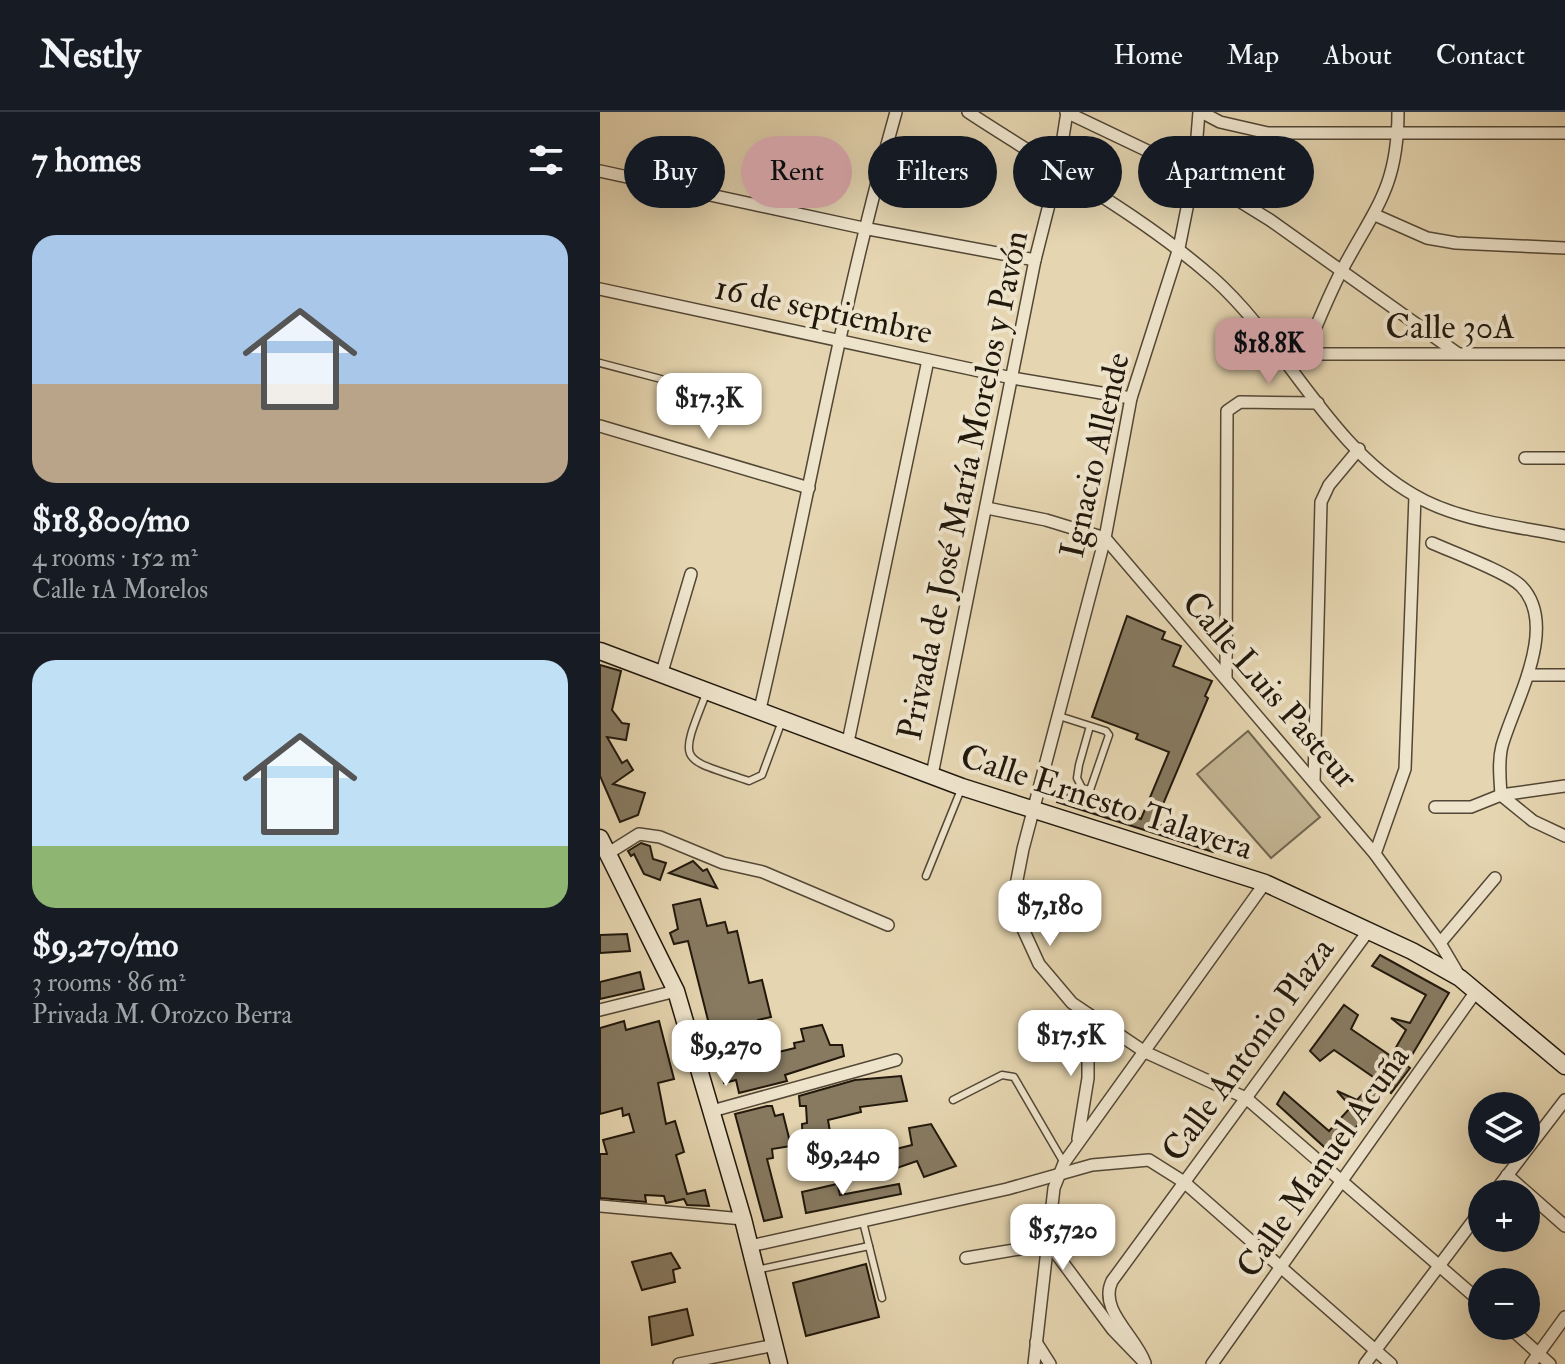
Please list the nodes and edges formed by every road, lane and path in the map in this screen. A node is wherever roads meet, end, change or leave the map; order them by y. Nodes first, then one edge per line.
1 (896, 112) edge
2 (968, 112) edge
3 (1066, 112) edge
4 (1200, 112) edge
5 (1398, 112) edge
6 (1398, 132) junction
7 (1565, 133) edge
8 (1063, 136) edge
9 (1198, 136) edge
10 (1013, 140) edge
11 (1138, 146) edge
12 (600, 171) edge
13 (1048, 208) edge
14 (1118, 208) edge
15 (1187, 208) edge
16 (1248, 208) edge
17 (1375, 215) junction
18 (863, 228) junction
19 (1179, 248) junction
20 (1565, 248) edge
21 (1035, 260) junction
22 (1343, 269) junction
23 (600, 289) edge
24 (837, 340) junction
25 (1457, 353) junction
26 (1304, 354) junction
27 (1565, 354) edge
28 (928, 360) junction
29 (600, 363) edge
30 (1294, 368) junction
31 (1012, 378) junction
32 (661, 379) dead end
33 (1131, 398) junction
34 (1318, 403) junction
35 (600, 426) edge
36 (1359, 449) junction
37 (1525, 458) dead end
38 (1565, 458) edge
39 (809, 488) junction
40 (1415, 496) junction
41 (987, 508) junction
42 (1565, 536) edge
43 (1105, 538) junction
44 (1432, 543) dead end
45 (691, 574) dead end
46 (600, 651) edge
47 (662, 672) junction
48 (1528, 675) junction
49 (1565, 675) edge
50 (1226, 679) junction
51 (708, 690) junction
52 (760, 709) junction
53 (1059, 716) junction
54 (783, 717) junction
55 (1090, 726) junction
56 (848, 742) junction
57 (932, 775) junction
58 (1314, 782) junction
59 (1565, 786) edge
60 (962, 787) junction
61 (1501, 795) junction
62 (1435, 807) dead end
63 (1033, 810) junction
64 (1565, 836) edge
65 (604, 846) edge
66 (1375, 854) junction
67 (926, 876) dead end
68 (1495, 878) dead end
69 (1265, 883) junction
70 (888, 925) dead end
71 (1369, 930) junction
72 (1440, 943) junction
73 (1460, 978) junction
74 (1477, 990) junction
75 (676, 991) junction
76 (600, 1010) edge
77 (1088, 1016) junction
78 (1145, 1052) junction
79 (896, 1060) dead end
80 (1565, 1066) edge
81 (1246, 1098) junction
82 (953, 1100) dead end
83 (1565, 1100) edge
84 (712, 1111) junction
85 (1078, 1141) junction
86 (1062, 1168) junction
87 (1507, 1175) junction
88 (1344, 1180) junction
89 (1503, 1180) edge
90 (1184, 1182) junction
91 (600, 1206) edge
92 (743, 1219) junction
93 (863, 1222) junction
94 (1565, 1226) edge
95 (1468, 1228) edge
96 (1049, 1244) junction
97 (750, 1246) junction
98 (869, 1246) junction
99 (966, 1258) dead end
100 (1441, 1266) junction
101 (1282, 1267) junction
102 (756, 1270) junction
103 (1468, 1290) edge
104 (882, 1298) dead end
105 (1565, 1317) edge
106 (1519, 1340) edge
107 (1036, 1342) junction
108 (775, 1345) junction
109 (1375, 1349) junction
110 (1535, 1359) edge
111 (679, 1364) edge
112 (779, 1364) edge
113 (1034, 1364) edge
114 (1050, 1364) edge
115 (1146, 1364) edge
116 (1212, 1364) edge
117 (1365, 1364) edge
118 (1391, 1364) edge
119 (1550, 1364) edge

1 - 18 street
2 - 10 street
3 - 8 street, Privada de José María Morelos y Pavón
3 - 11 street
4 - 6 street
4 - 9 street, Ignacio Allende
5 - 6 street
6 - 7 street
6 - 17 street
12 - 18 street
13 - 21 street, Privada de José María Morelos y Pavón
14 - 19 street
15 - 19 street, Ignacio Allende
16 - 22 street
17 - 20 street
17 - 22 street
18 - 21 street
18 - 24 street
19 - 30 street
19 - 33 street, Ignacio Allende
21 - 31 street, Privada de José María Morelos y Pavón
22 - 25 street
22 - 26 street
23 - 24 street, 16 de septiembre
24 - 28 street, 16 de septiembre
24 - 39 street
25 - 26 street, Calle 30A
25 - 27 street, Calle 30A
26 - 30 street
28 - 31 street, 16 de septiembre
28 - 56 street
29 - 32 lane
30 - 34 street
31 - 33 street, 16 de septiembre
31 - 41 street, Privada de José María Morelos y Pavón
33 - 43 street, Ignacio Allende
34 - 36 street
34 - 50 street
35 - 39 street
36 - 40 street
36 - 58 street
37 - 38 street
39 - 52 street
40 - 42 street
40 - 66 street
41 - 43 street
41 - 57 street, Privada de José María Morelos y Pavón
43 - 50 street, Calle Luis Pasteur
43 - 53 street, Ignacio Allende
44 - 48 street
45 - 47 street
46 - 47 street, Calle Ernesto Talavera
47 - 51 street, Calle Ernesto Talavera
48 - 49 street
48 - 61 street
50 - 58 street, Calle Luis Pasteur
51 - 52 street, Calle Ernesto Talavera
51 - 54 lane
52 - 54 street, Calle Ernesto Talavera
53 - 55 lane
53 - 63 street, Ignacio Allende
54 - 56 street, Calle Ernesto Talavera
55 - 55 lane
56 - 57 street, Calle Ernesto Talavera
57 - 60 street, Calle Ernesto Talavera
58 - 66 street, Calle Luis Pasteur
59 - 61 street
60 - 63 street, Calle Ernesto Talavera
60 - 67 lane
61 - 62 street
61 - 64 street
63 - 69 street, Calle Ernesto Talavera
63 - 77 street, Ignacio Allende
65 - 70 street
65 - 75 street
66 - 72 street, Calle Luis Pasteur
68 - 72 street
69 - 71 street, Calle Ernesto Talavera
69 - 78 street
71 - 73 street, Calle Ernesto Talavera
71 - 81 street, Calle Antonio Plaza
72 - 73 street, Calle Luis Pasteur
73 - 74 street, Calle Ernesto Talavera
74 - 80 street, Calle Ernesto Talavera
74 - 88 street, Calle Manuel Acuña
75 - 76 street
75 - 84 street
77 - 78 street, Ignacio Allende
77 - 85 street
78 - 81 street, Ignacio Allende
78 - 85 street
79 - 84 street
81 - 88 street, Ignacio Allende
81 - 90 street, Calle Antonio Plaza
82 - 86 lane
83 - 87 street
84 - 92 street
85 - 86 street
86 - 90 street
86 - 93 street
86 - 96 street
87 - 89 street
87 - 94 street
88 - 100 street, Ignacio Allende
88 - 101 street, Calle Manuel Acuña
90 - 101 street
90 - 115 street, Calle Antonio Plaza
91 - 92 street
92 - 97 street
93 - 97 street
93 - 98 lane
95 - 100 street
96 - 99 street
96 - 107 street
96 - 115 street
97 - 102 street
98 - 102 lane
98 - 104 lane
100 - 103 street, Ignacio Allende
100 - 109 street
101 - 109 street
101 - 116 street, Calle Manuel Acuña
102 - 108 street
105 - 110 street
106 - 110 street
107 - 113 street
107 - 114 street
108 - 111 street
108 - 112 street
109 - 117 street
109 - 118 street
110 - 119 street

